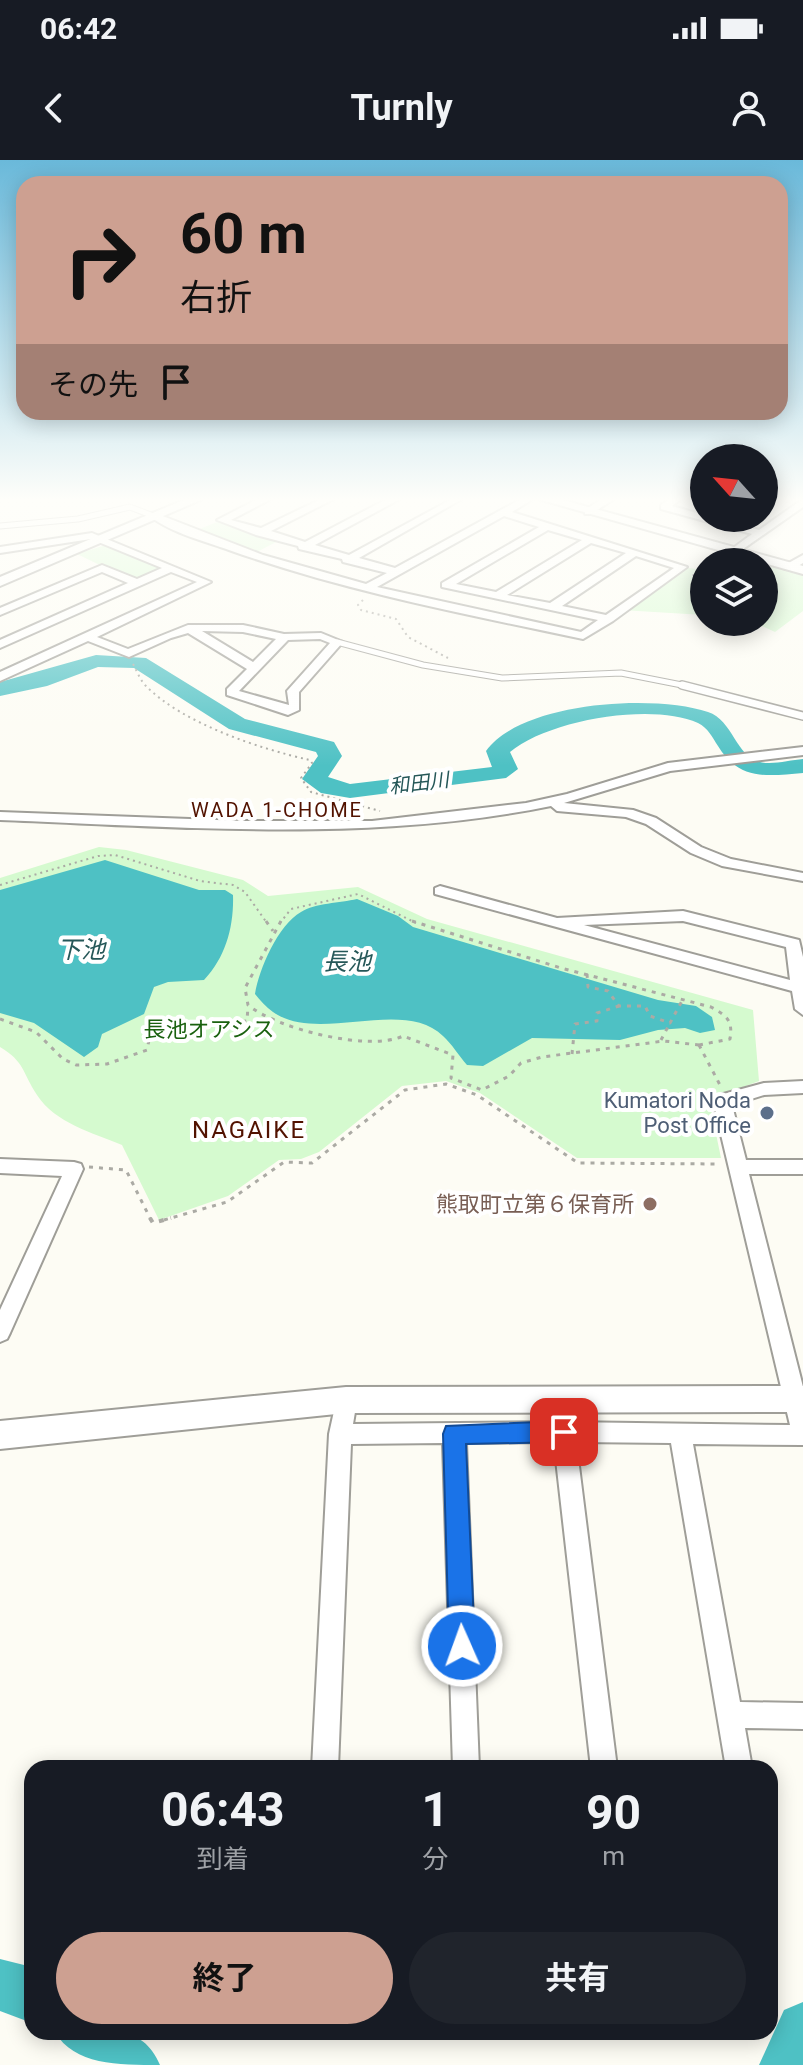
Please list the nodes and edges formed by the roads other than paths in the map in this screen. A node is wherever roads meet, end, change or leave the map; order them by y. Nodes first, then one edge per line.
1 (56, 588) edge
2 (129, 588) edge
3 (193, 588) edge
4 (368, 588) edge
5 (461, 588) edge
6 (511, 588) edge
7 (581, 588) edge
8 (653, 588) edge
9 (372, 589) joint
10 (499, 595) junction
11 (554, 606) junction
12 (0, 612) edge
13 (609, 619) junction
14 (188, 628) junction
15 (51, 637) junction
16 (88, 637) junction
17 (284, 638) junction
18 (337, 642) junction
19 (0, 644) edge
20 (254, 668) junction
21 (0, 677) edge
22 (803, 716) edge
23 (803, 751) edge
24 (526, 807) junction
25 (0, 816) edge
26 (803, 877) edge
27 (440, 891) dead end
28 (556, 922) junction
29 (800, 988) junction
30 (803, 1009) edge
31 (803, 1087) edge
32 (0, 1166) edge
33 (740, 1167) junction
34 (803, 1167) edge
35 (0, 1333) edge
36 (798, 1399) edge
37 (346, 1400) junction
38 (564, 1432) junction
39 (680, 1433) junction
40 (803, 1433) edge
41 (340, 1434) junction
42 (454, 1434) junction
43 (0, 1435) edge
44 (732, 1715) junction
45 (803, 1716) edge
46 (325, 1760) edge
47 (466, 1760) edge
48 (603, 1760) edge
49 (738, 1760) edge

1 - 12 street
2 - 15 street
3 - 16 street
4 - 9 street
5 - 10 street
6 - 10 street
7 - 11 street
8 - 13 street
9 - 13 street
10 - 11 street
11 - 13 street
14 - 16 street
14 - 17 street
14 - 20 street
15 - 16 street
15 - 19 street
15 - 21 street
17 - 18 street
17 - 20 street
18 - 20 street
18 - 22 lane
23 - 24 street
24 - 25 street
24 - 26 street
27 - 28 street
28 - 29 street
28 - 29 street
29 - 30 street
31 - 33 street
32 - 35 street
33 - 34 street
33 - 36 street
36 - 37 street
36 - 40 street
37 - 41 street
37 - 43 street
38 - 39 street
38 - 42 street
38 - 48 street
39 - 40 street
39 - 44 street
41 - 42 street
41 - 46 street
42 - 47 street
44 - 45 street
44 - 49 street

